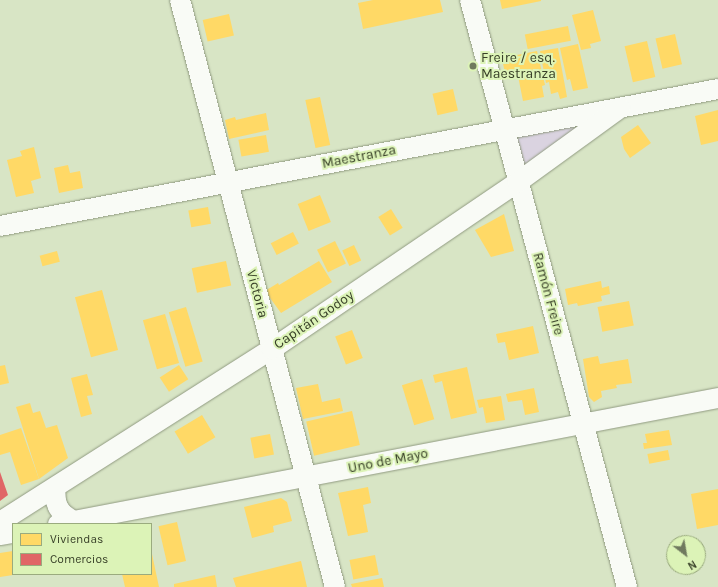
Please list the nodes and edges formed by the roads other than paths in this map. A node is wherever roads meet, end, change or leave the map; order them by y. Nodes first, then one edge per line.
1 (180, 0) edge
2 (470, 0) edge
3 (718, 89) edge
4 (620, 108) junction
5 (504, 130) junction
6 (228, 182) junction
7 (518, 182) junction
8 (0, 226) edge
9 (272, 349) junction
10 (718, 398) edge
11 (583, 424) junction
12 (306, 477) junction
13 (55, 488) junction
14 (0, 522) edge
15 (65, 523) edge
16 (12, 533) edge
17 (0, 535) edge
18 (334, 587) edge
19 (627, 587) edge

1 - 6 street, Victoria
2 - 5 street, Ramón Freire
3 - 4 street, Maestranza
4 - 5 street, Maestranza
4 - 7 street, Capitán Godoy
5 - 6 street, Maestranza
5 - 7 street, Ramón Freire
6 - 8 street, Maestranza
6 - 9 street, Victoria
7 - 9 street, Capitán Godoy
7 - 11 street, Ramón Freire
9 - 12 street, Victoria
9 - 13 street, Capitán Godoy
10 - 11 street, Uno de Mayo
11 - 12 street, Uno de Mayo
11 - 19 street, Ramón Freire
12 - 15 street, Uno de Mayo
12 - 18 street, Victoria
13 - 14 street, Capitán Godoy
13 - 15 street
16 - 17 street

